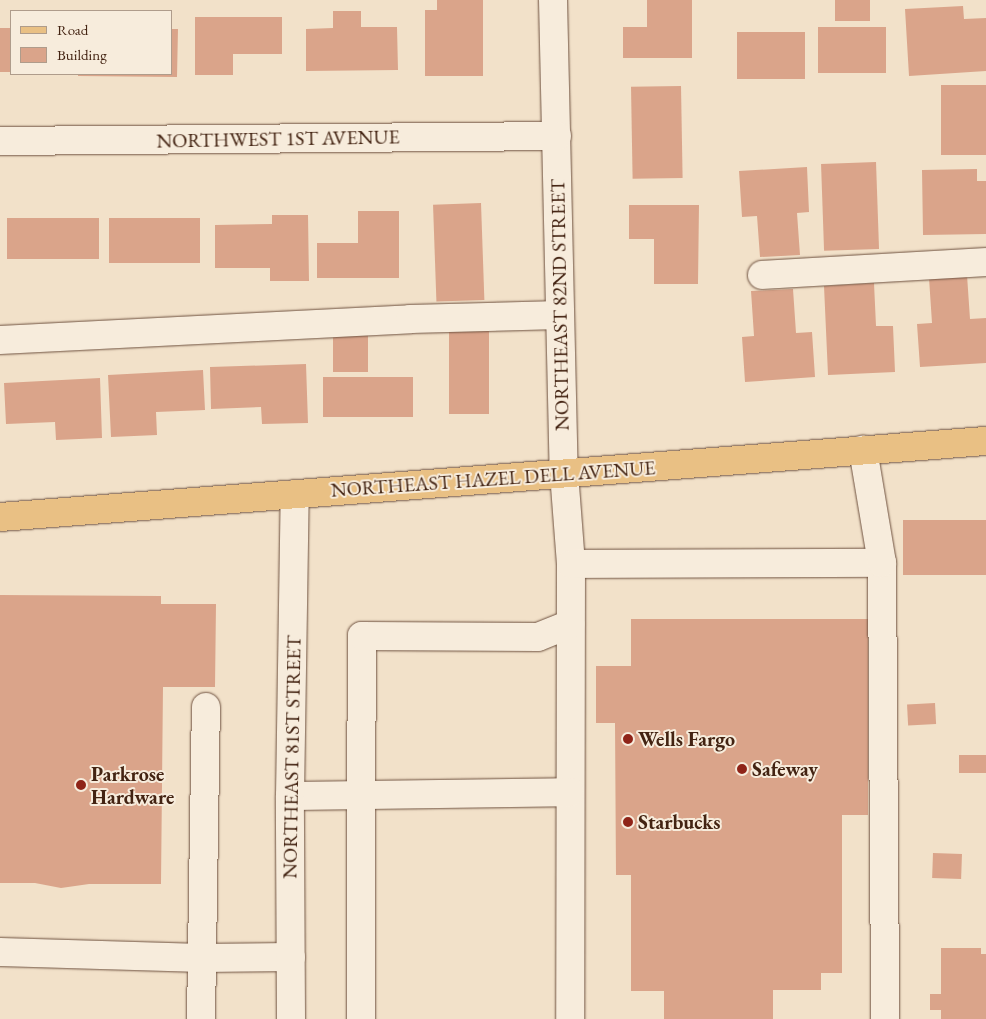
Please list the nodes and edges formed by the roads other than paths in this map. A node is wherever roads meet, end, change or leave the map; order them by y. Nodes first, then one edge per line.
1 (553, 0) edge
2 (557, 136) junction
3 (0, 141) edge
4 (986, 262) edge
5 (762, 276) dead end
6 (560, 315) junction
7 (0, 340) edge
8 (986, 441) edge
9 (863, 450) junction
10 (564, 473) junction
11 (295, 494) junction
12 (0, 517) edge
13 (882, 563) junction
14 (571, 564) junction
15 (571, 624) junction
16 (206, 707) dead end
17 (570, 792) junction
18 (361, 795) junction
19 (290, 796) junction
20 (0, 952) edge
21 (291, 957) junction
22 (202, 958) junction
23 (201, 1019) edge
24 (291, 1019) edge
25 (360, 1019) edge
26 (570, 1019) edge
27 (885, 1019) edge

1 - 2 street, NORTHEAST 82ND STREET
2 - 3 street, NORTHWEST 1ST AVENUE
2 - 6 street, NORTHEAST 82ND STREET
4 - 5 street
6 - 7 street
6 - 10 street, NORTHEAST 82ND STREET
8 - 9 main road, NORTHEAST HAZEL DELL AVENUE
9 - 10 main road, NORTHEAST HAZEL DELL AVENUE
9 - 13 street
10 - 11 main road, NORTHEAST HAZEL DELL AVENUE
10 - 14 street, NORTHEAST 82ND STREET
11 - 12 main road, NORTHEAST HAZEL DELL AVENUE
11 - 19 street, NORTHEAST 81ST STREET
13 - 14 street
13 - 27 street
14 - 15 street, NORTHEAST 82ND STREET
15 - 17 street, NORTHEAST 82ND STREET
15 - 18 street
16 - 22 street
17 - 18 street
17 - 26 street, NORTHEAST 82ND STREET
18 - 19 street
18 - 25 street
19 - 21 street, NORTHEAST 81ST STREET
20 - 22 street
21 - 22 street
21 - 24 street, NORTHEAST 81ST STREET
22 - 23 street

